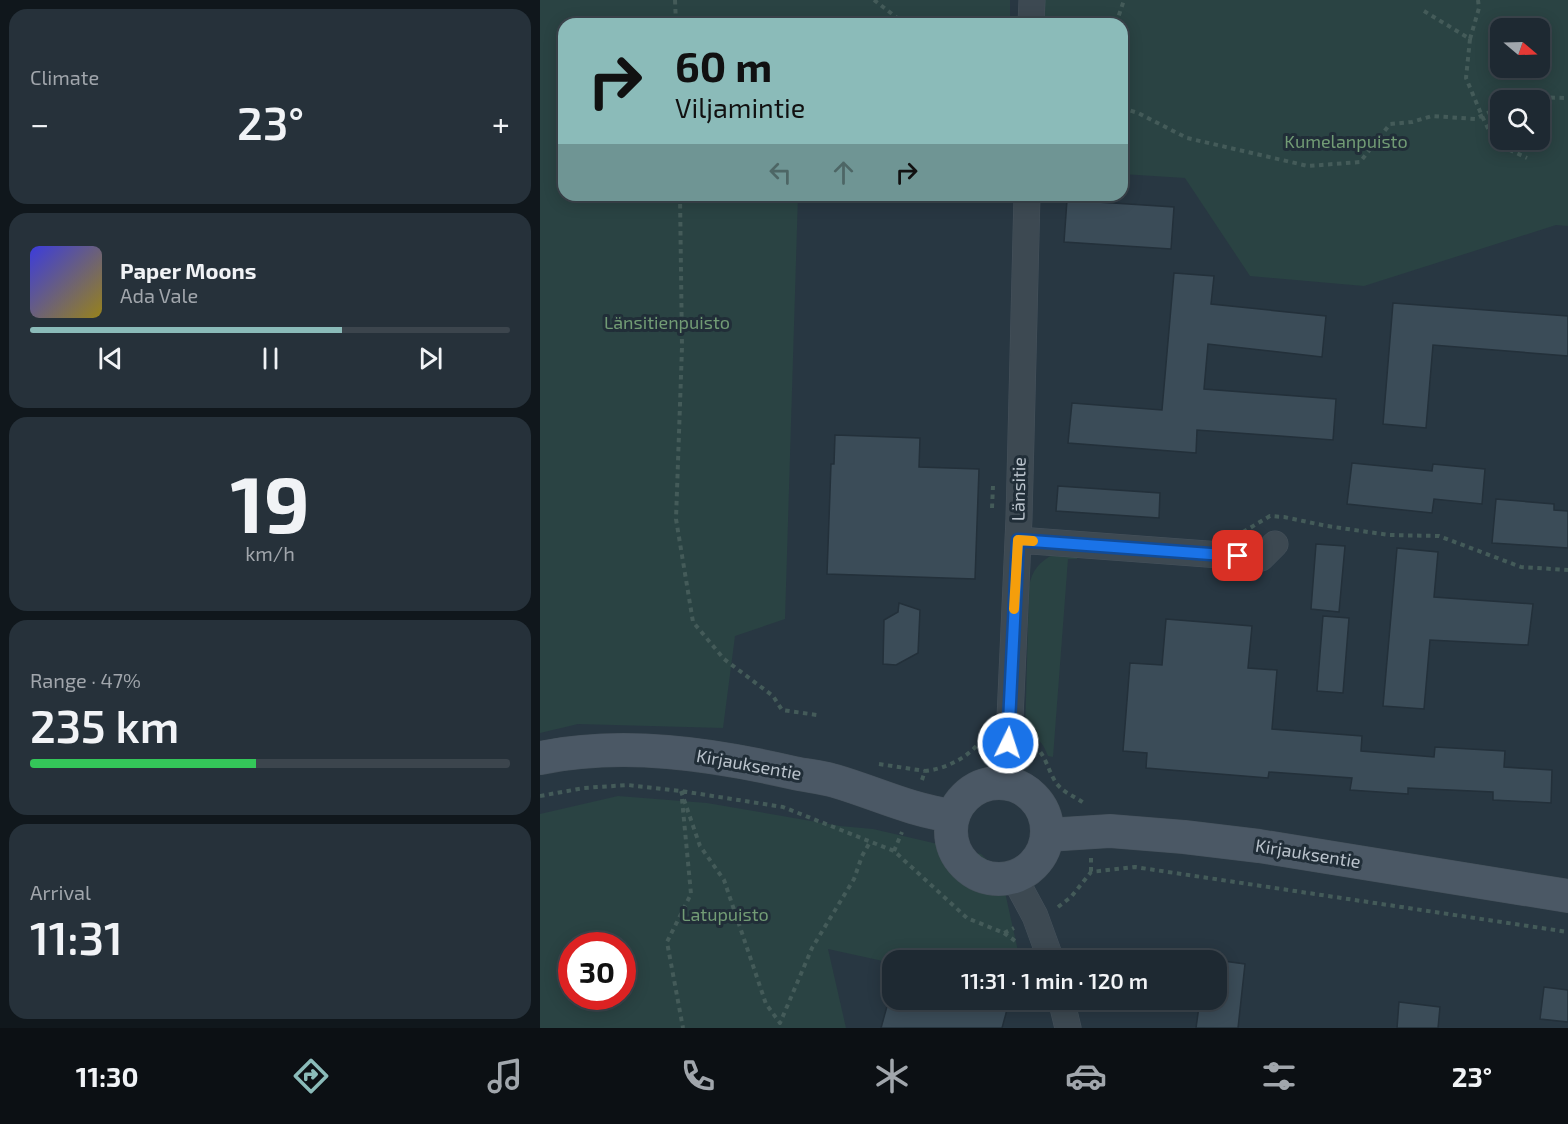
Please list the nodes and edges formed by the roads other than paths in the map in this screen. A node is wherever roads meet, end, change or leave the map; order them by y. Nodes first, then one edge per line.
1 (1032, 0) edge
2 (1031, 18) edge
3 (1027, 201) edge
4 (1018, 540) junction
5 (1275, 544) dead end
6 (540, 758) edge
7 (1007, 784) junction
8 (953, 816) junction
9 (1047, 835) junction
10 (1014, 877) junction
11 (1568, 896) edge
12 (1047, 950) edge
13 (1064, 1010) edge
14 (1068, 1028) edge

1 - 2 street
3 - 4 street, Länsitie
4 - 5 street
4 - 7 street, Länsitie
6 - 8 street, Kirjauksentie
7 - 8 street
7 - 9 street
8 - 10 street
9 - 10 street
9 - 11 street, Kirjauksentie
10 - 12 street
13 - 14 street

